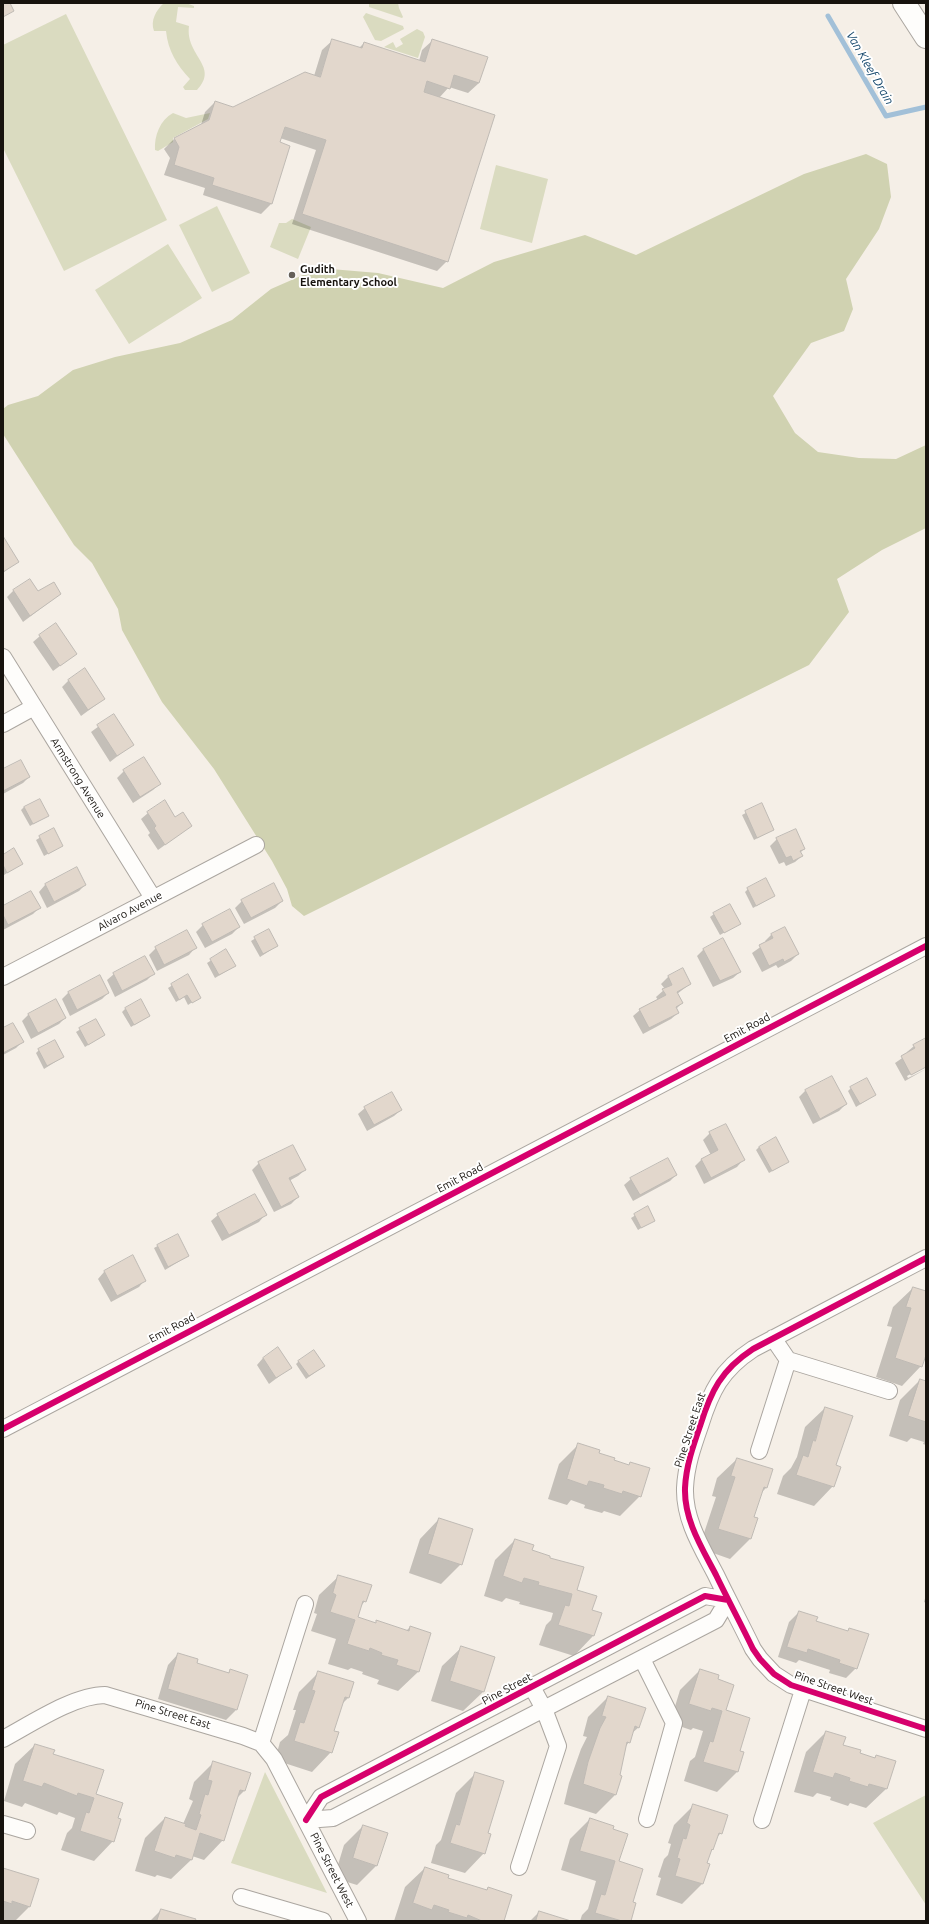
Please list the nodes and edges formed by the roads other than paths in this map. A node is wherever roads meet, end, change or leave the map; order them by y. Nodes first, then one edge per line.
1 (904, 3) edge
2 (926, 37) edge
3 (3, 657) edge
4 (34, 707) junction
5 (3, 724) edge
6 (256, 845) dead end
7 (153, 898) junction
8 (926, 946) edge
9 (3, 977) edge
10 (926, 1258) edge
11 (773, 1338) junction
12 (788, 1360) junction
13 (889, 1390) dead end
14 (3, 1429) edge
15 (759, 1451) dead end
16 (728, 1600) junction
17 (305, 1604) dead end
18 (604, 1649) junction
19 (642, 1659) junction
20 (616, 1672) junction
21 (532, 1687) junction
22 (803, 1690) junction
23 (544, 1710) junction
24 (926, 1729) edge
25 (3, 1739) edge
26 (261, 1744) junction
27 (401, 1755) junction
28 (412, 1778) junction
29 (646, 1819) dead end
30 (306, 1820) junction
31 (762, 1820) dead end
32 (3, 1824) edge
33 (27, 1831) dead end
34 (519, 1867) dead end
35 (240, 1897) dead end
36 (323, 1921) edge
37 (358, 1921) edge

1 - 2 main road
3 - 4 street, Armstrong Avenue
4 - 5 street
4 - 7 street, Armstrong Avenue
6 - 7 street, Alvaro Avenue
7 - 9 street, Alvaro Avenue
8 - 14 street, Emit Road
10 - 11 street, Pine Street East
11 - 12 street
11 - 16 street, Pine Street East
12 - 13 street
12 - 15 street
16 - 18 street, Pine Street
16 - 19 street
16 - 22 street, Pine Street West
17 - 26 street
18 - 20 street
18 - 21 street, Pine Street
19 - 20 street
19 - 29 street
20 - 23 street
21 - 23 street
21 - 27 street, Pine Street
22 - 24 street, Pine Street West
22 - 31 street
23 - 28 street
23 - 34 street
25 - 26 street, Pine Street East
26 - 30 street, Pine Street East
27 - 28 street
27 - 30 street, Pine Street
28 - 30 street
30 - 37 street, Pine Street West
32 - 33 street
35 - 36 street

